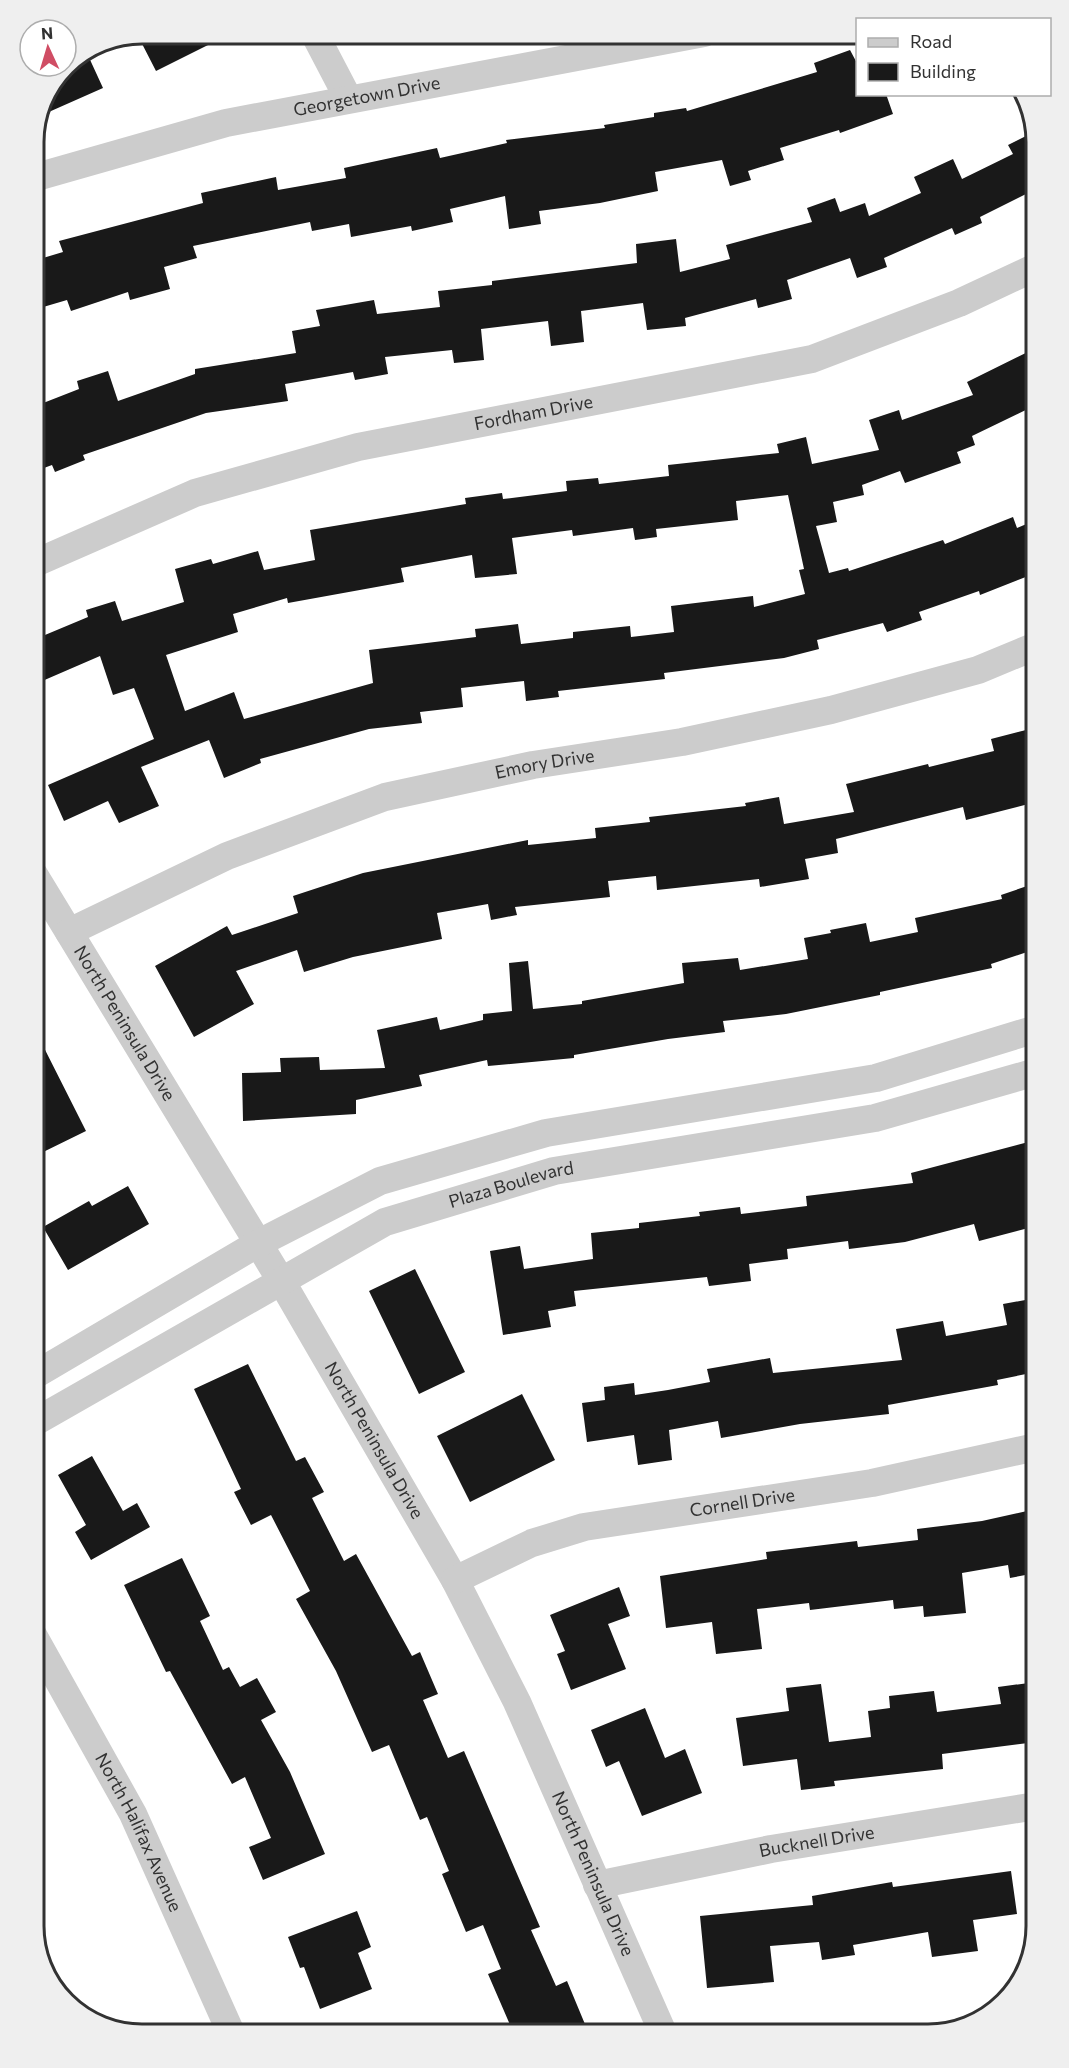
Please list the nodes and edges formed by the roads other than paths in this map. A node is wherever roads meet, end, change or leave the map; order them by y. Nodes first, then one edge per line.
1 (320, 44) edge
2 (642, 44) edge
3 (348, 98) junction
4 (44, 175) edge
5 (1026, 272) edge
6 (44, 559) edge
7 (1026, 650) edge
8 (44, 891) edge
9 (69, 932) junction
10 (1026, 1032) edge
11 (1026, 1075) edge
12 (257, 1244) junction
13 (281, 1282) junction
14 (44, 1370) edge
15 (44, 1417) edge
16 (1026, 1449) edge
17 (455, 1580) junction
18 (44, 1655) edge
19 (1026, 1808) edge
20 (597, 1885) junction
21 (227, 2024) edge
22 (658, 2024) edge

1 - 3 street
2 - 3 street, Georgetown Drive
3 - 4 street, Georgetown Drive
5 - 6 street, Fordham Drive
7 - 9 street, Emory Drive
8 - 9 street, North Peninsula Drive
9 - 12 street, North Peninsula Drive
10 - 12 street
11 - 13 street, Plaza Boulevard
12 - 13 street, North Peninsula Drive
12 - 14 street
13 - 15 street, Plaza Boulevard
13 - 17 street, North Peninsula Drive
16 - 17 street, Cornell Drive
17 - 20 street, North Peninsula Drive
18 - 21 street, North Halifax Avenue
19 - 20 street, Bucknell Drive
20 - 22 street, North Peninsula Drive

